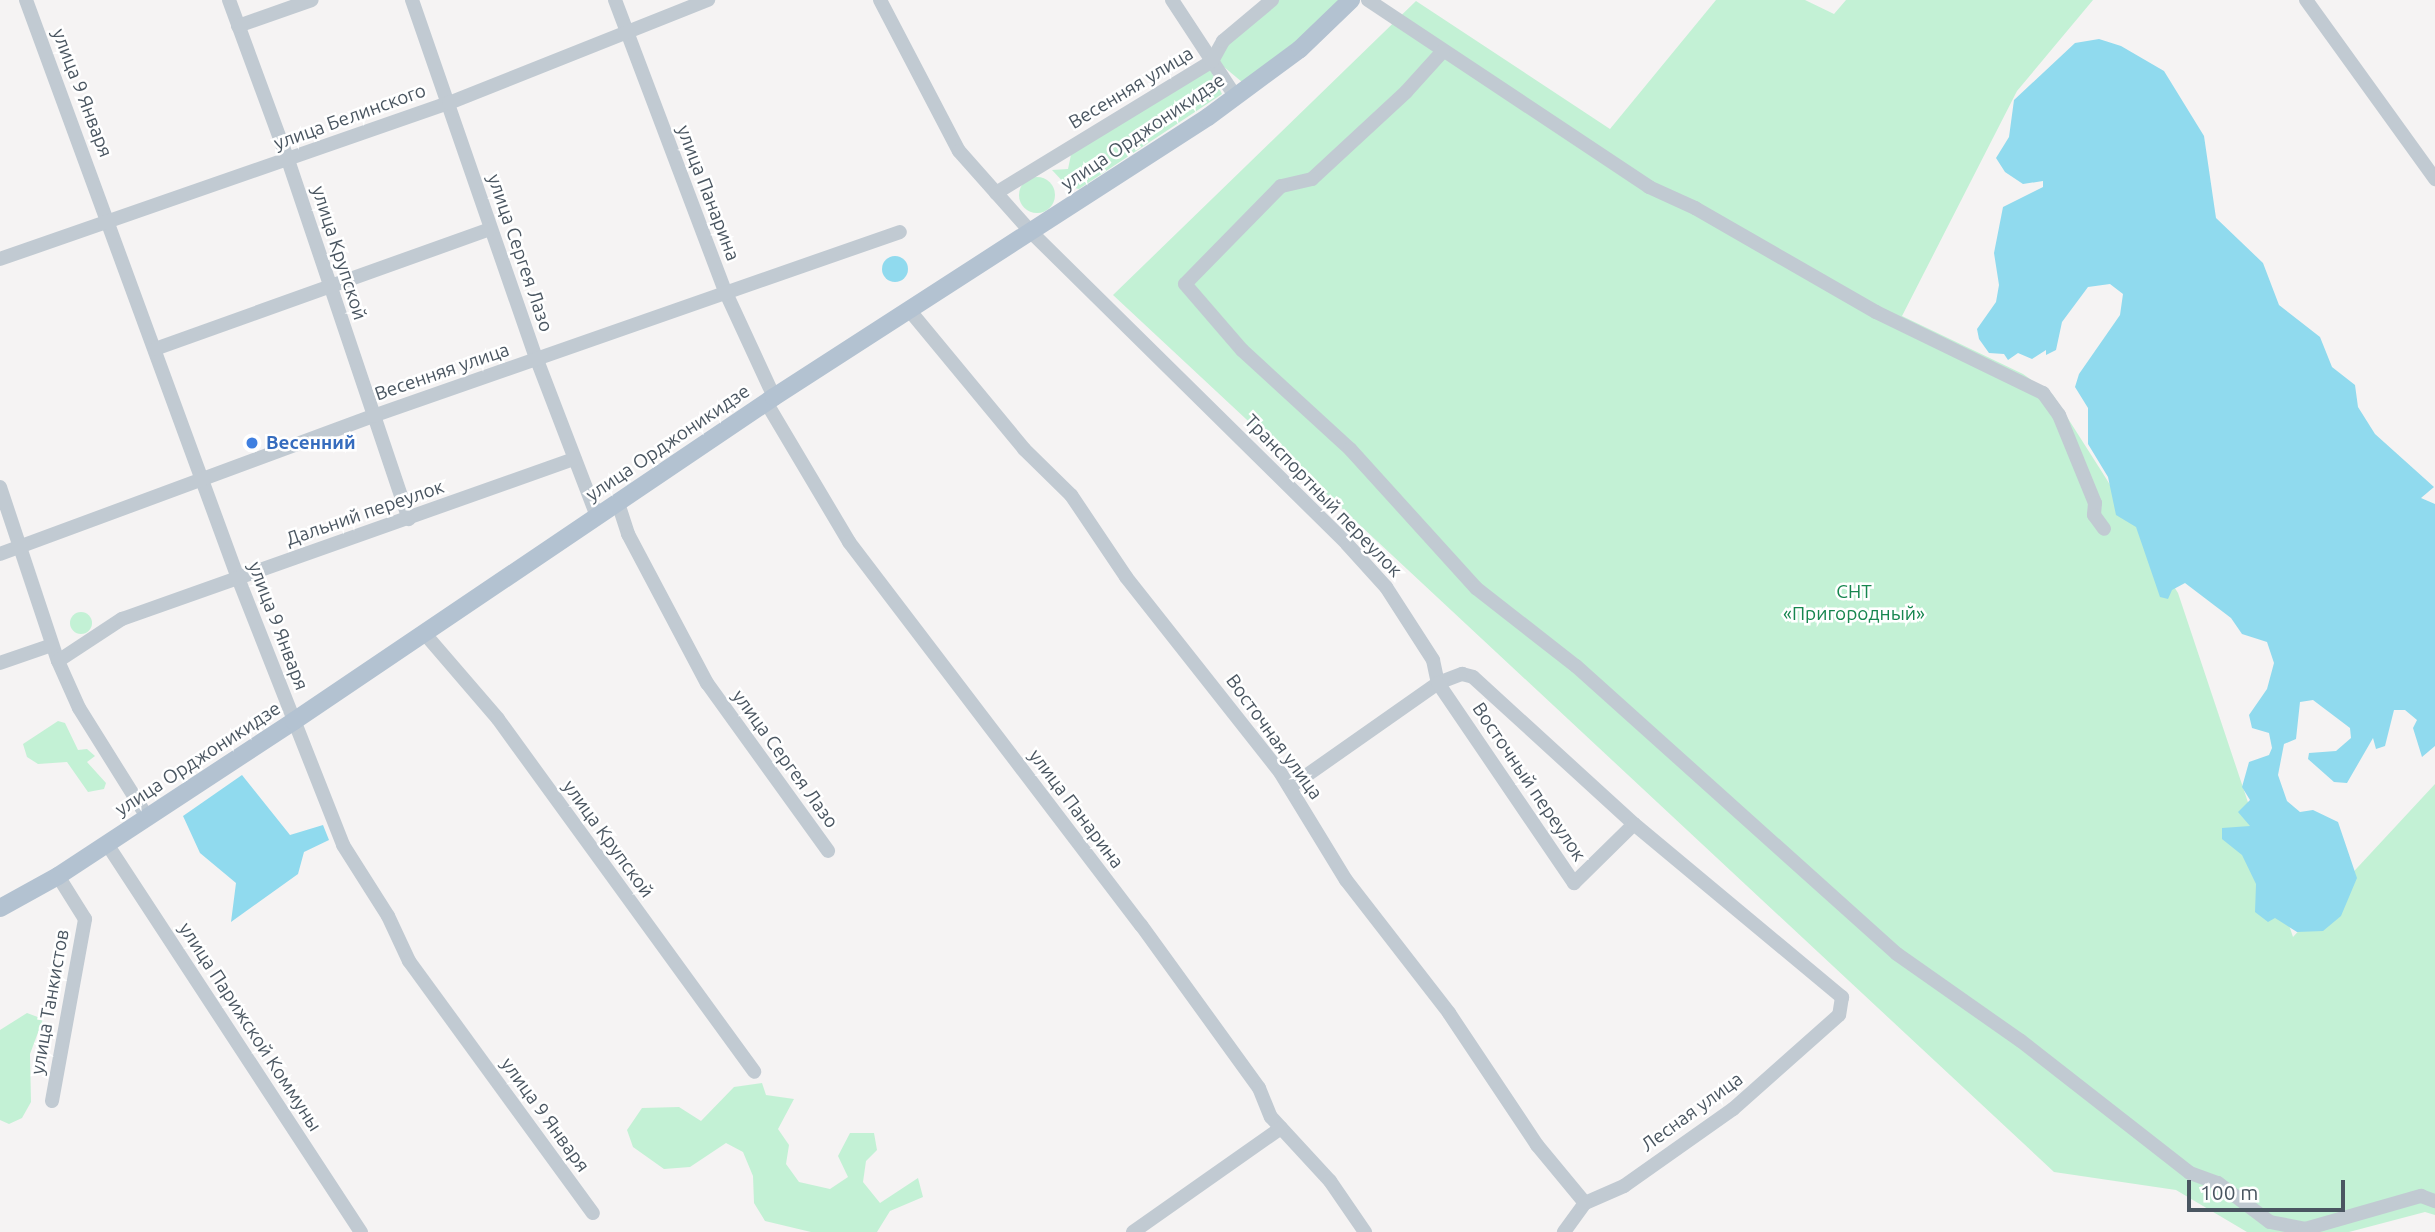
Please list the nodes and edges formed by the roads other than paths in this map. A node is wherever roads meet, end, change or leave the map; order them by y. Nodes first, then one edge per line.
1 (26, 0) edge
2 (229, 0) edge
3 (312, 0) edge
4 (412, 0) edge
5 (615, 0) edge
6 (709, 0) edge
7 (880, 0) edge
8 (1172, 0) edge
9 (1272, 0) edge
10 (1351, 0) edge
11 (1368, 0) edge
12 (2306, 0) edge
13 (238, 26) junction
14 (628, 35) junction
15 (1443, 51) junction
16 (1212, 61) junction
17 (1235, 96) junction
18 (449, 103) junction
19 (288, 160) junction
20 (2435, 179) edge
21 (996, 193) junction
22 (110, 219) junction
23 (491, 229) junction
24 (900, 232) dead end
25 (1031, 232) junction
26 (0, 259) edge
27 (330, 288) junction
28 (726, 293) junction
29 (910, 311) junction
30 (155, 349) junction
31 (537, 360) junction
32 (770, 399) junction
33 (373, 416) junction
34 (575, 459) junction
35 (202, 479) junction
36 (0, 488) edge
37 (618, 503) junction
38 (597, 516) junction
39 (409, 519) junction
40 (2104, 529) dead end
41 (19, 547) junction
42 (0, 554) edge
43 (238, 578) junction
44 (425, 634) junction
45 (52, 645) junction
46 (58, 661) junction
47 (0, 663) edge
48 (1438, 683) junction
49 (294, 721) junction
50 (1290, 787) junction
51 (147, 817) junction
52 (1634, 824) junction
53 (107, 844) junction
54 (828, 851) dead end
55 (58, 876) junction
56 (0, 908) edge
57 (754, 1072) dead end
58 (52, 1101) dead end
59 (1281, 1128) junction
60 (2435, 1200) edge
61 (1585, 1203) junction
62 (593, 1213) dead end
63 (361, 1232) edge
64 (1133, 1232) edge
65 (1364, 1232) edge
66 (1564, 1232) edge

1 - 22 street, улица 9 Января
2 - 13 street, улица Крупской
3 - 13 street
4 - 18 street, улица Сергея Лазо
5 - 14 street, улица Панарина
6 - 14 street, улица Белинского
7 - 21 street
8 - 16 street
9 - 16 street, Весенняя улица
10 - 17 main road, улица Орджоникидзе
11 - 15 street
12 - 20 street
13 - 19 street, улица Крупской
14 - 18 street, улица Белинского
14 - 28 street, улица Панарина
15 - 40 street
15 - 60 street
16 - 17 street
16 - 21 street, Весенняя улица
17 - 25 main road, улица Орджоникидзе
18 - 19 street, улица Белинского
18 - 23 street, улица Сергея Лазо
19 - 22 street, улица Белинского
19 - 27 street, улица Крупской
21 - 25 street
22 - 26 street, улица Белинского
22 - 30 street, улица 9 Января
23 - 27 street
23 - 31 street, улица Сергея Лазо
24 - 28 street, Весенняя улица
25 - 29 main road, улица Орджоникидзе
25 - 48 street, Транспортный переулок
27 - 30 street
27 - 33 street, улица Крупской
28 - 31 street, Весенняя улица
28 - 32 street, улица Панарина
29 - 32 main road, улица Орджоникидзе
29 - 50 street, Восточная улица
30 - 35 street, улица 9 Января
31 - 33 street, Весенняя улица
31 - 34 street, улица Сергея Лазо
32 - 37 main road, улица Орджоникидзе
32 - 59 street, улица Панарина
33 - 35 street, Весенняя улица
33 - 39 street, улица Крупской
34 - 38 street, улица Сергея Лазо
34 - 39 street, Дальний переулок
35 - 41 street, Весенняя улица
35 - 43 street, улица 9 Января
36 - 41 street
37 - 38 main road, улица Орджоникидзе
37 - 54 street, улица Сергея Лазо
38 - 44 main road, улица Орджоникидзе
39 - 43 street, Дальний переулок
41 - 42 street, Весенняя улица
41 - 45 street
43 - 46 street, Дальний переулок
43 - 49 street, улица 9 Января
44 - 49 main road, улица Орджоникидзе
44 - 57 street, улица Крупской
45 - 46 street
45 - 47 street
46 - 51 street
48 - 50 street
48 - 52 street
48 - 52 street, Восточный переулок
49 - 51 main road, улица Орджоникидзе
49 - 62 street, улица 9 Января
50 - 61 street, Восточная улица
51 - 53 main road, улица Орджоникидзе
52 - 61 street, Лесная улица
53 - 55 main road, улица Орджоникидзе
53 - 63 street, улица Парижской Коммуны
55 - 56 main road, улица Орджоникидзе
55 - 58 street, улица Танкистов
59 - 64 street
59 - 65 street, улица Панарина
61 - 66 street

